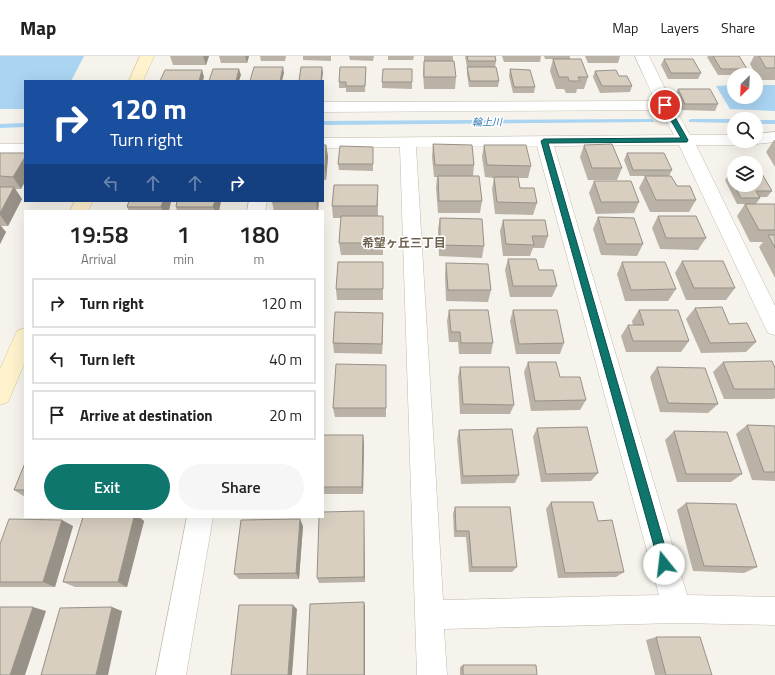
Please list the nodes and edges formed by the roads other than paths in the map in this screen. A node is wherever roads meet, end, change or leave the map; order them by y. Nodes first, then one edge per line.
1 (147, 56) edge
2 (642, 56) edge
3 (136, 80) edge
4 (665, 105) junction
5 (324, 107) edge
6 (775, 137) edge
7 (763, 138) edge
8 (685, 140) junction
9 (727, 140) edge
10 (544, 141) junction
11 (408, 142) junction
12 (324, 143) edge
13 (24, 148) edge
14 (0, 149) edge
15 (775, 327) edge
16 (24, 339) edge
17 (0, 395) edge
18 (200, 518) edge
19 (677, 609) junction
20 (775, 611) edge
21 (430, 615) junction
22 (171, 675) edge
23 (432, 675) edge

1 - 3 street
2 - 4 street
4 - 5 street
4 - 8 street
6 - 7 street
8 - 9 street
8 - 10 street
8 - 15 street
10 - 11 street
10 - 19 street
11 - 12 street
11 - 21 street
13 - 14 street
16 - 17 street
18 - 22 street
19 - 20 street
19 - 21 street
21 - 23 street

